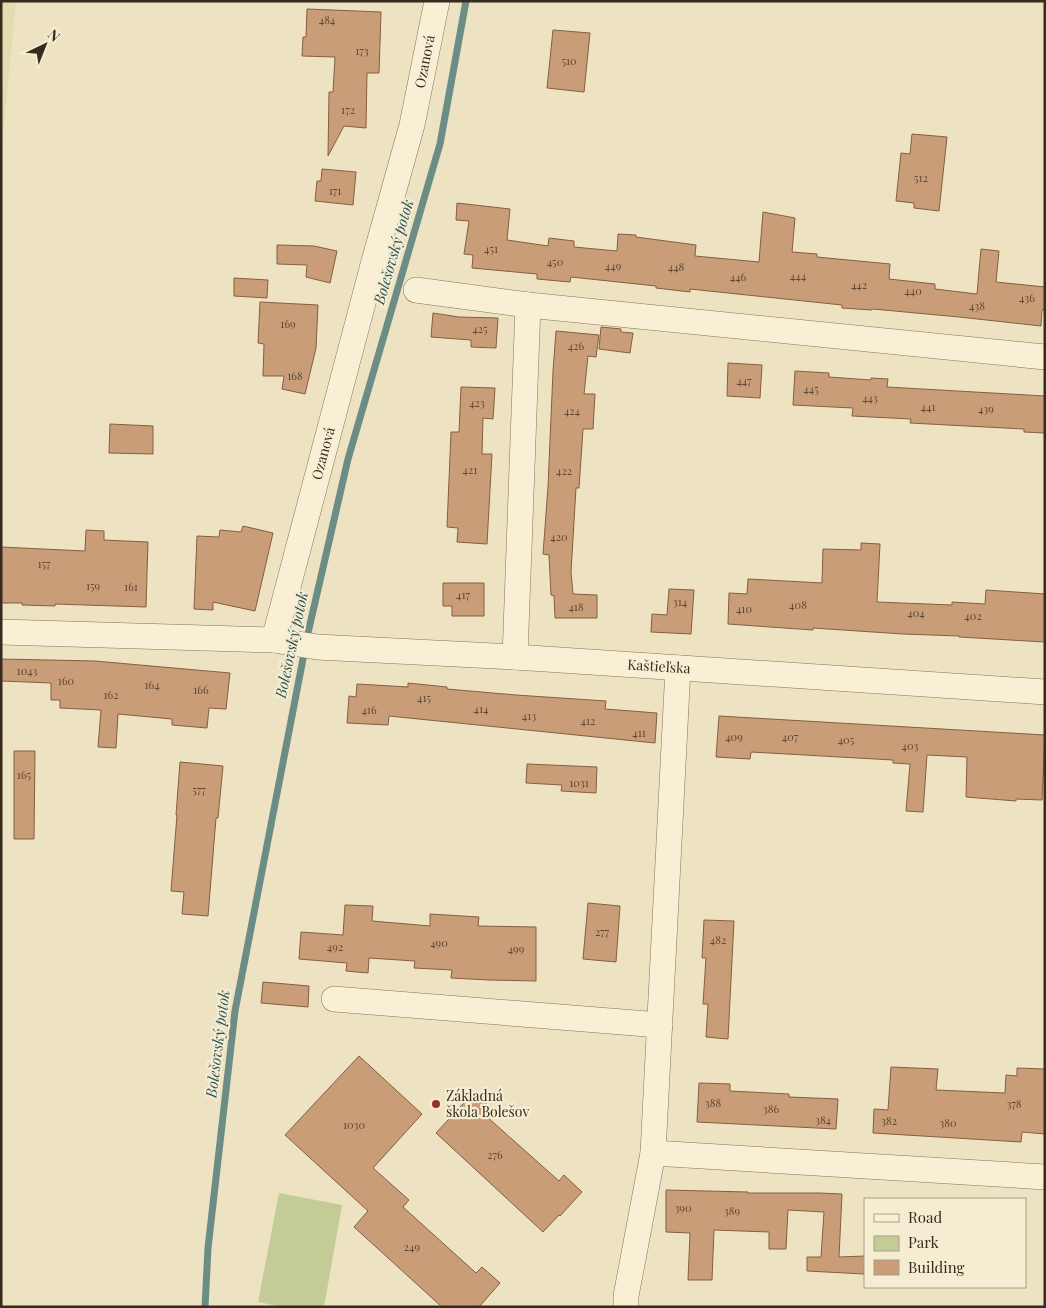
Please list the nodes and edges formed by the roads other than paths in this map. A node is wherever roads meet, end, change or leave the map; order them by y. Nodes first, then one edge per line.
1 (437, 1) edge
2 (416, 290) dead end
3 (528, 305) junction
4 (1045, 357) edge
5 (1, 632) edge
6 (296, 644) junction
7 (515, 657) junction
8 (678, 668) junction
9 (1045, 692) edge
10 (334, 999) dead end
11 (660, 1025) junction
12 (653, 1153) junction
13 (1045, 1177) edge
14 (626, 1307) edge

1 - 6 street, Ozanová
2 - 3 street
3 - 4 street
3 - 7 street
5 - 6 street
6 - 7 street, Kaštieľska
7 - 8 street, Kaštieľska
8 - 9 street, Kaštieľska
8 - 11 street
10 - 11 street
11 - 12 street
12 - 13 street
12 - 14 street

